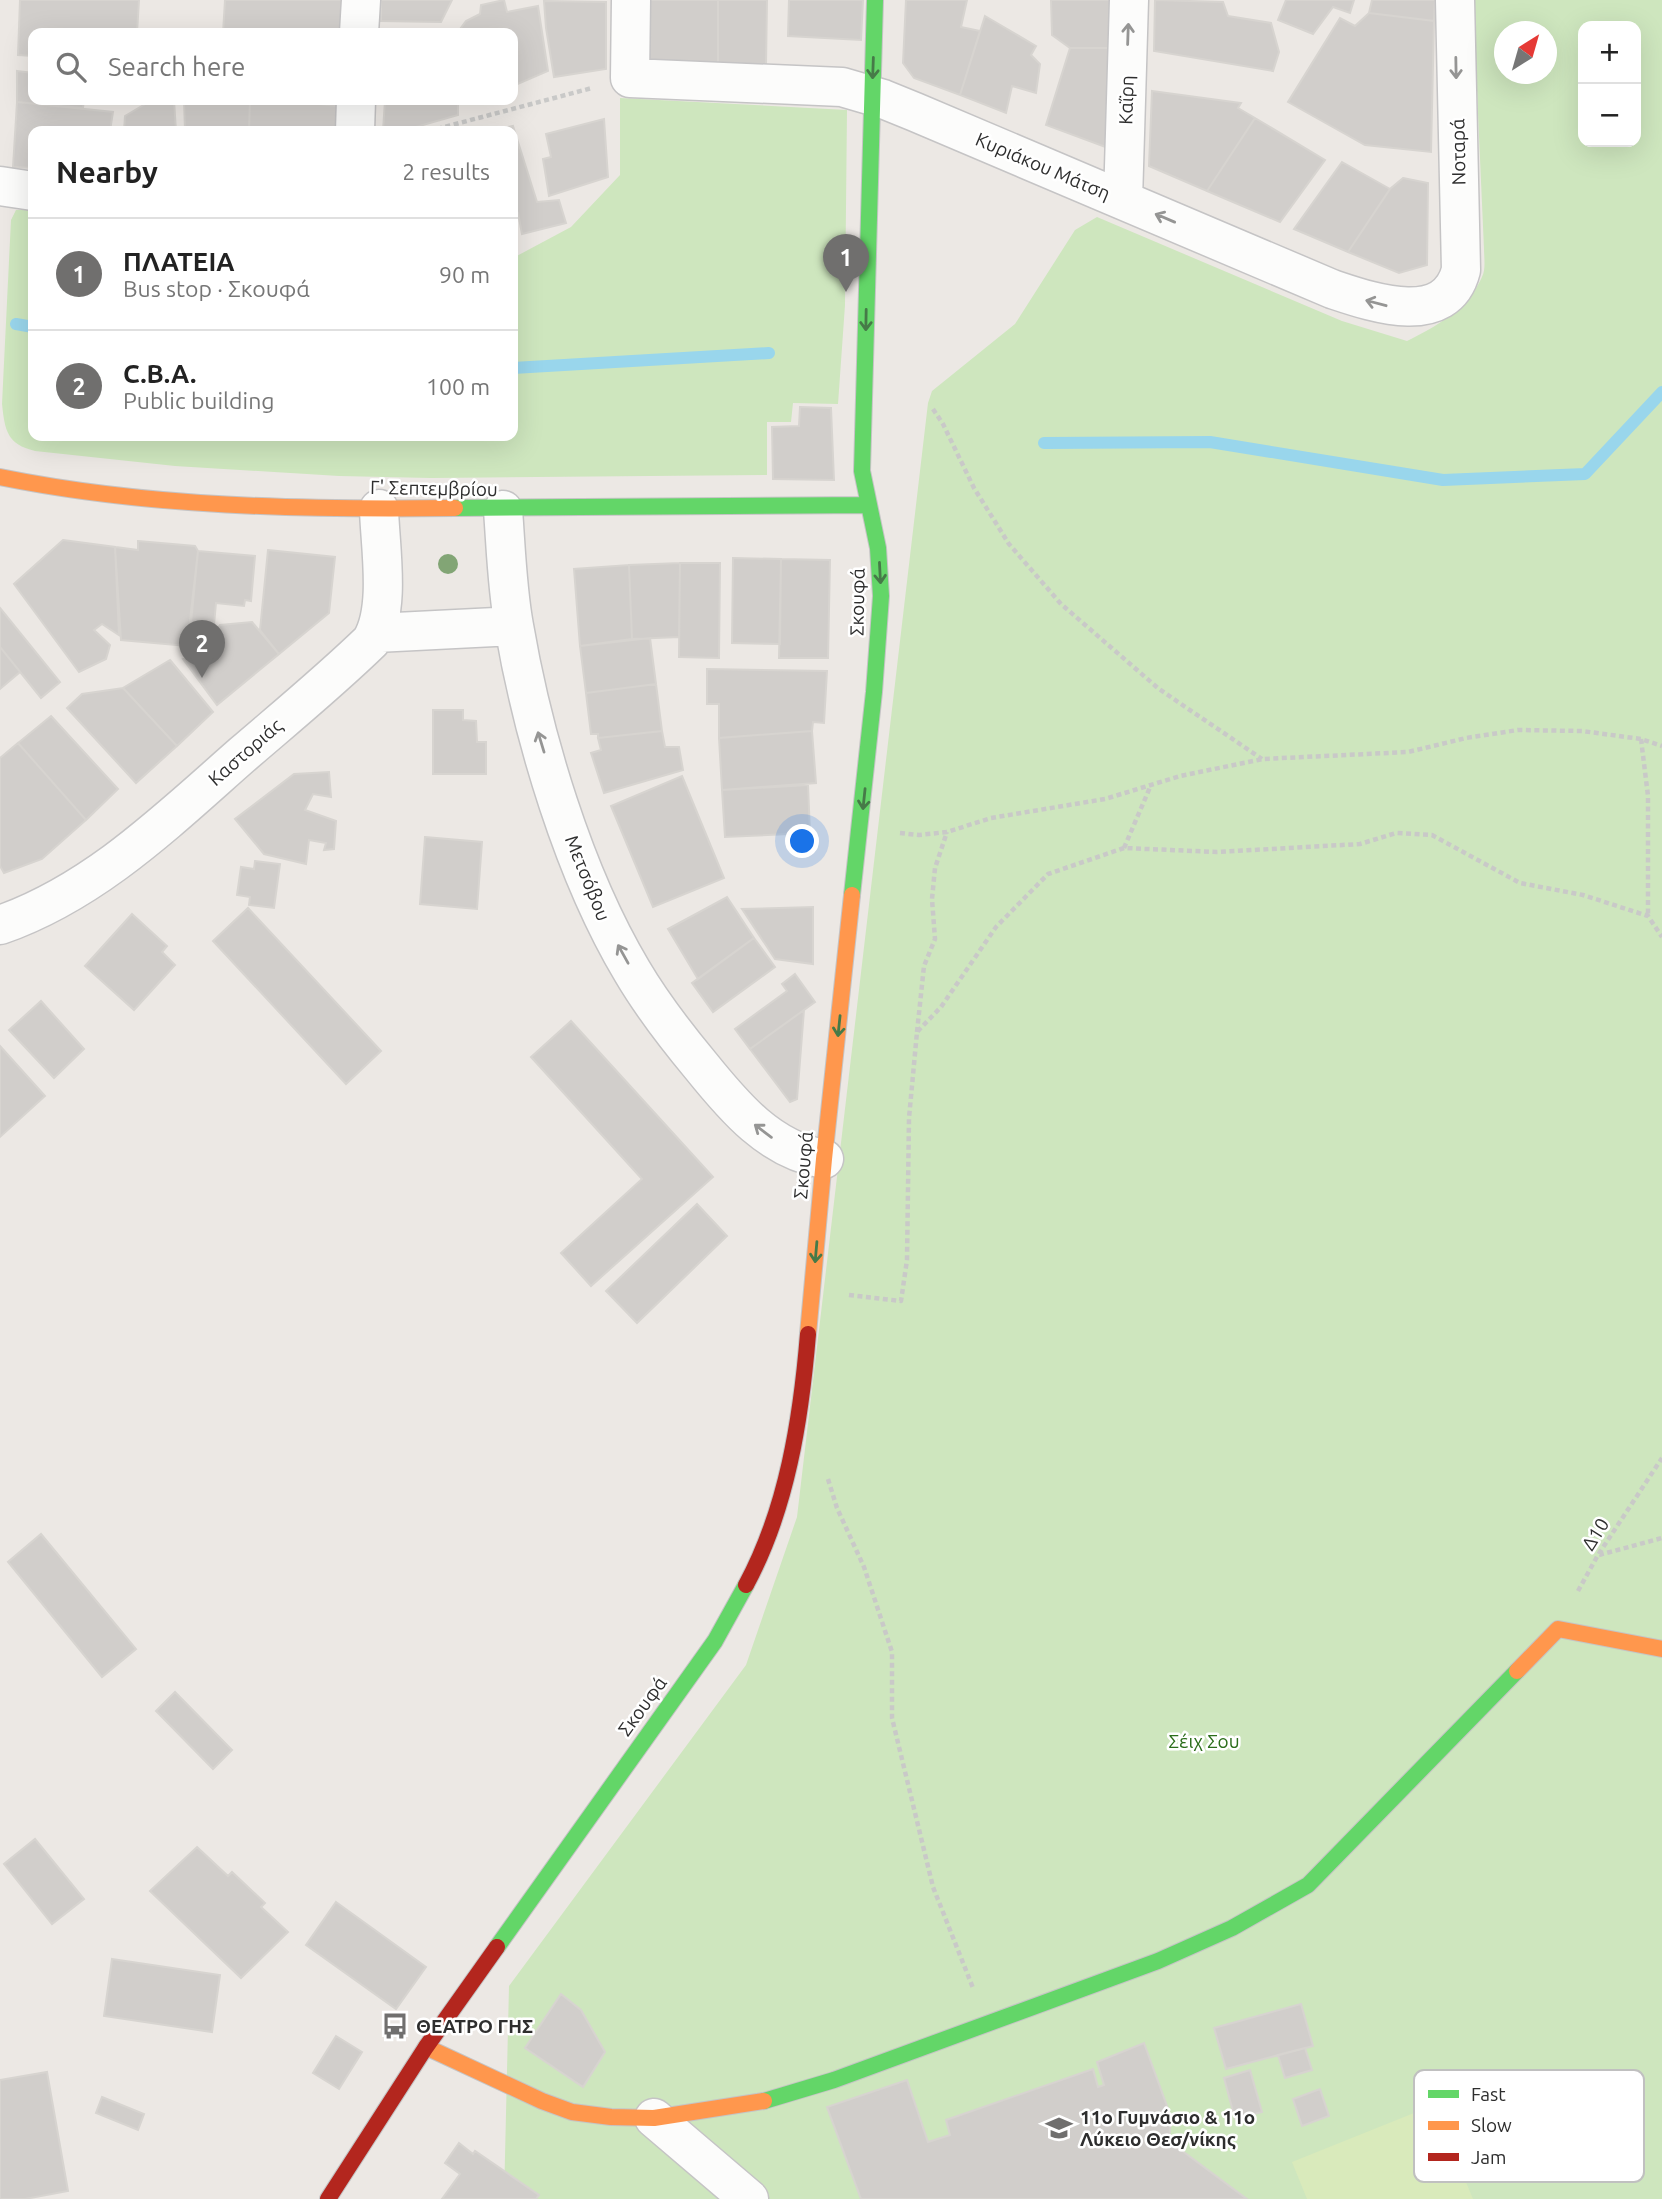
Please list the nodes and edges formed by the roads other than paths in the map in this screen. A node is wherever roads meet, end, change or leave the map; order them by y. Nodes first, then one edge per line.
1 (361, 0) edge
2 (631, 0) edge
3 (875, 0) edge
4 (1129, 0) edge
5 (1455, 0) edge
6 (359, 28) edge
7 (873, 96) junction
8 (356, 105) edge
9 (355, 126) edge
10 (0, 186) edge
11 (28, 190) edge
12 (1123, 200) junction
13 (1442, 297) joint
14 (0, 477) edge
15 (869, 506) junction
16 (379, 509) junction
17 (503, 510) junction
18 (513, 626) junction
19 (376, 633) junction
20 (0, 925) edge
21 (824, 1159) junction
22 (1662, 1649) edge
23 (426, 2047) junction
24 (654, 2118) junction
25 (328, 2199) edge
26 (749, 2199) edge

1 - 6 street
2 - 7 street, Κυριάκου Μάτση
3 -> 7 street, Σκουφά
12 -> 4 street, Καΐρη
5 -> 13 street, Νοταρά
7 - 12 street, Κυριάκου Μάτση
7 -> 15 street, Σκουφά
8 - 9 street
10 - 11 street
13 -> 12 street, Κυριάκου Μάτση
14 - 16 street, Γ' Σεπτεμβρίου
15 - 17 street, Γ' Σεπτεμβρίου
15 -> 21 street, Σκουφά
16 - 17 street, Γ' Σεπτεμβρίου
16 - 19 street
17 - 18 street, Μετσόβου
18 - 19 street
21 -> 18 street, Μετσόβου
19 - 20 street, Καστοριάς
21 -> 23 street, Σκουφά
22 - 24 street
23 - 24 street
23 - 25 street, Σκουφά
24 - 26 street

